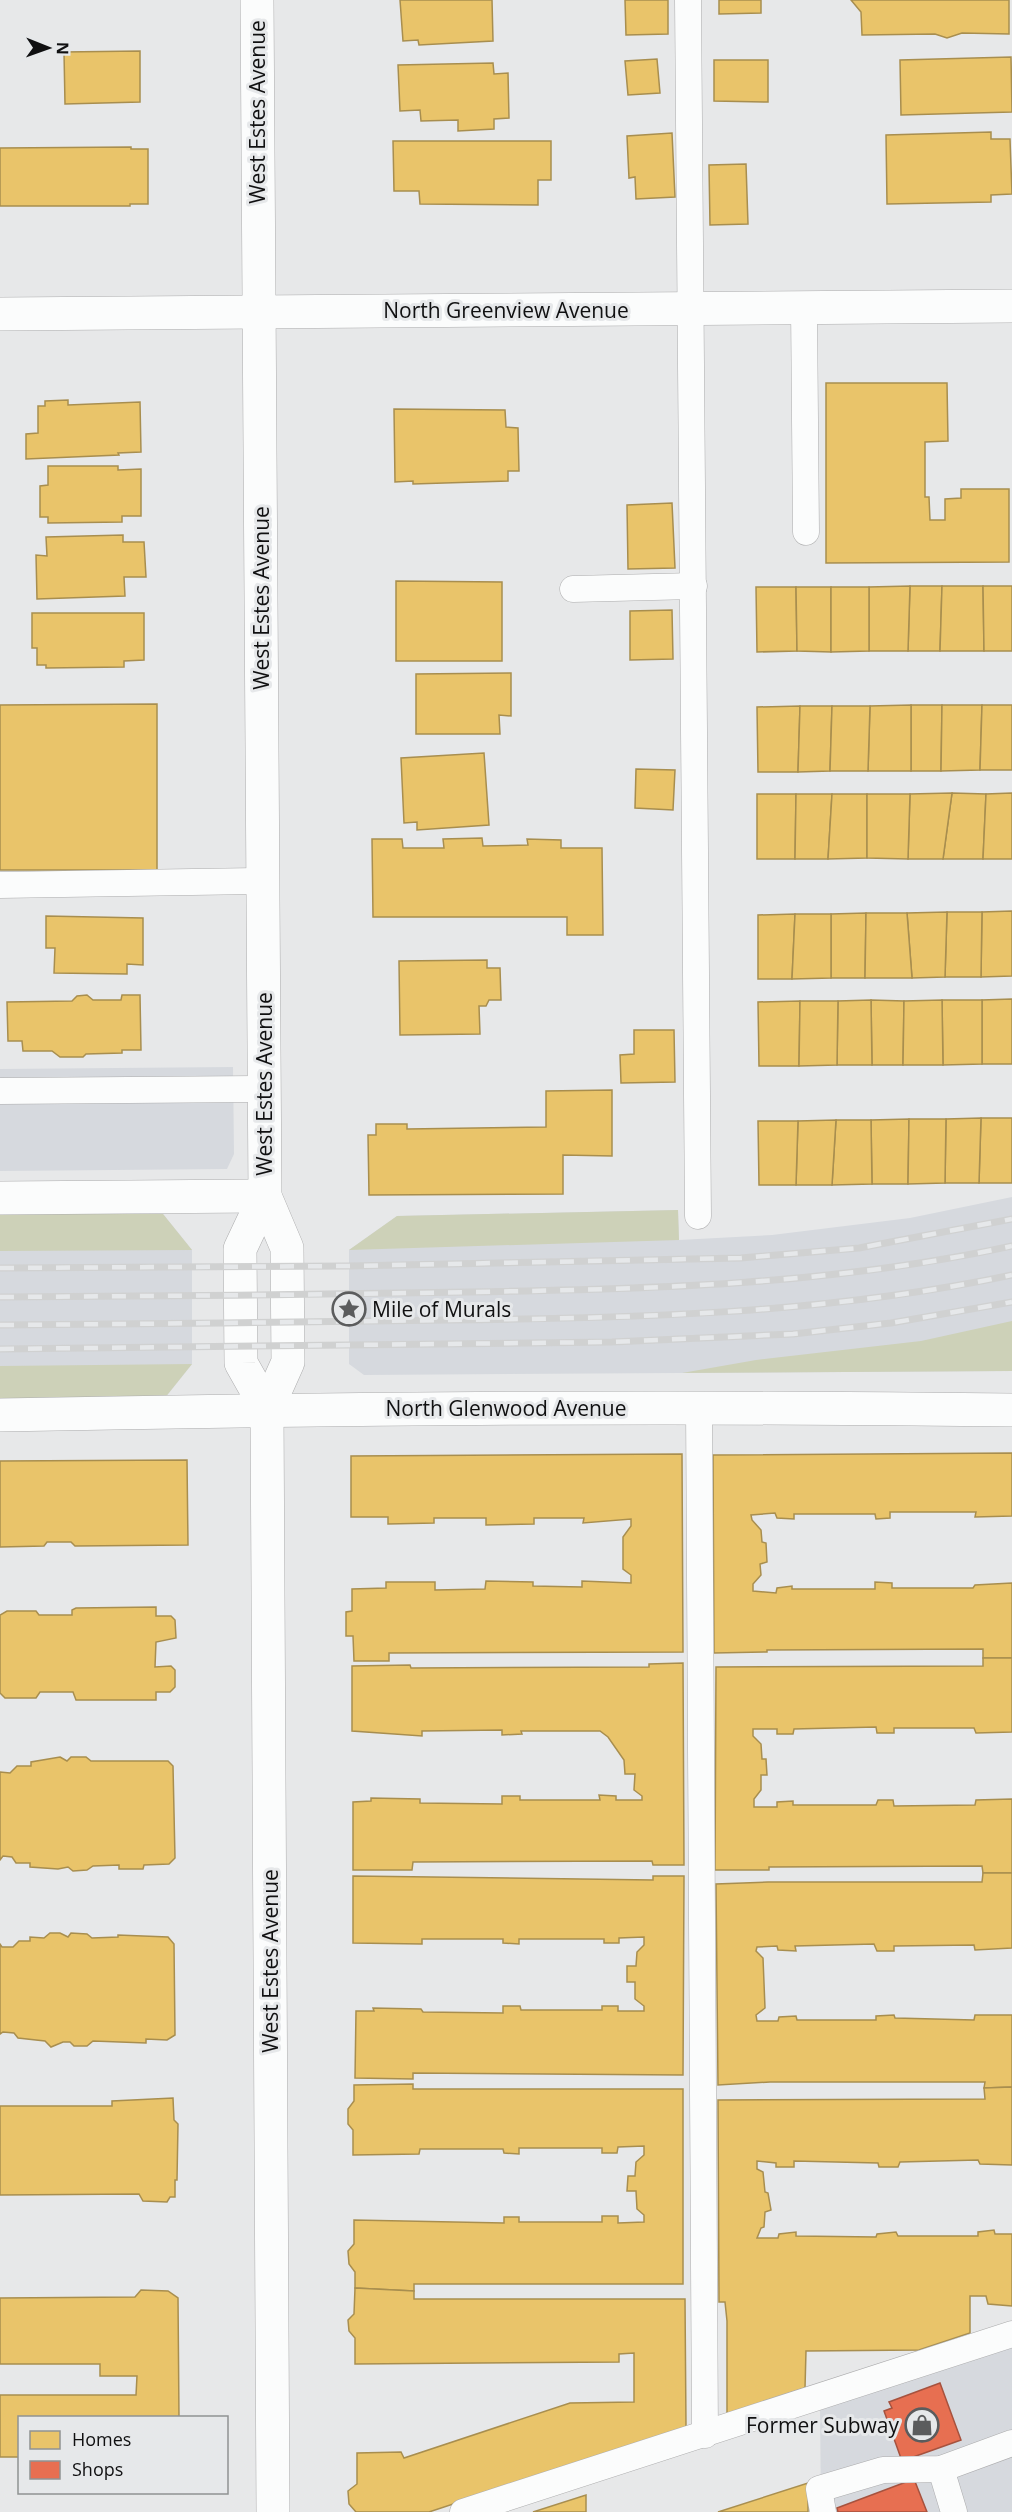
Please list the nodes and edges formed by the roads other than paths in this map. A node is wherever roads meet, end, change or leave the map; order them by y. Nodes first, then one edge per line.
1 (257, 0) edge
2 (688, 0) edge
3 (1012, 306) edge
4 (804, 307) junction
5 (692, 309) junction
6 (260, 312) junction
7 (0, 314) edge
8 (806, 532) dead end
9 (694, 586) junction
10 (573, 589) dead end
11 (263, 881) junction
12 (0, 885) edge
13 (265, 1089) junction
14 (0, 1091) edge
15 (265, 1196) junction
16 (0, 1198) edge
17 (698, 1216) dead end
18 (699, 1406) junction
19 (267, 1409) junction
20 (1012, 1410) edge
21 (0, 1415) edge
22 (1012, 2334) edge
23 (705, 2435) junction
24 (1012, 2443) edge
25 (940, 2469) junction
26 (273, 2512) edge
27 (463, 2512) edge
28 (823, 2512) edge
29 (954, 2512) edge

1 - 6 street, West Estes Avenue
2 - 5 lane
3 - 4 street, North Greenview Avenue
4 - 5 street, North Greenview Avenue
4 - 8 lane
5 - 6 street, North Greenview Avenue
5 - 9 lane
6 - 7 street, North Greenview Avenue
6 - 11 street, West Estes Avenue
9 - 10 lane
9 - 17 lane
11 - 12 lane
11 - 13 street, West Estes Avenue
13 - 14 lane
13 - 15 street, West Estes Avenue
15 - 16 street
15 - 19 street, West Estes Avenue
15 - 19 street, West Estes Avenue
18 - 19 street, North Glenwood Avenue
18 - 20 street, North Glenwood Avenue
18 - 23 lane
19 - 21 street, North Glenwood Avenue
19 - 26 street, West Estes Avenue
22 - 23 lane
23 - 27 lane
24 - 25 lane
25 - 28 lane
25 - 29 lane

